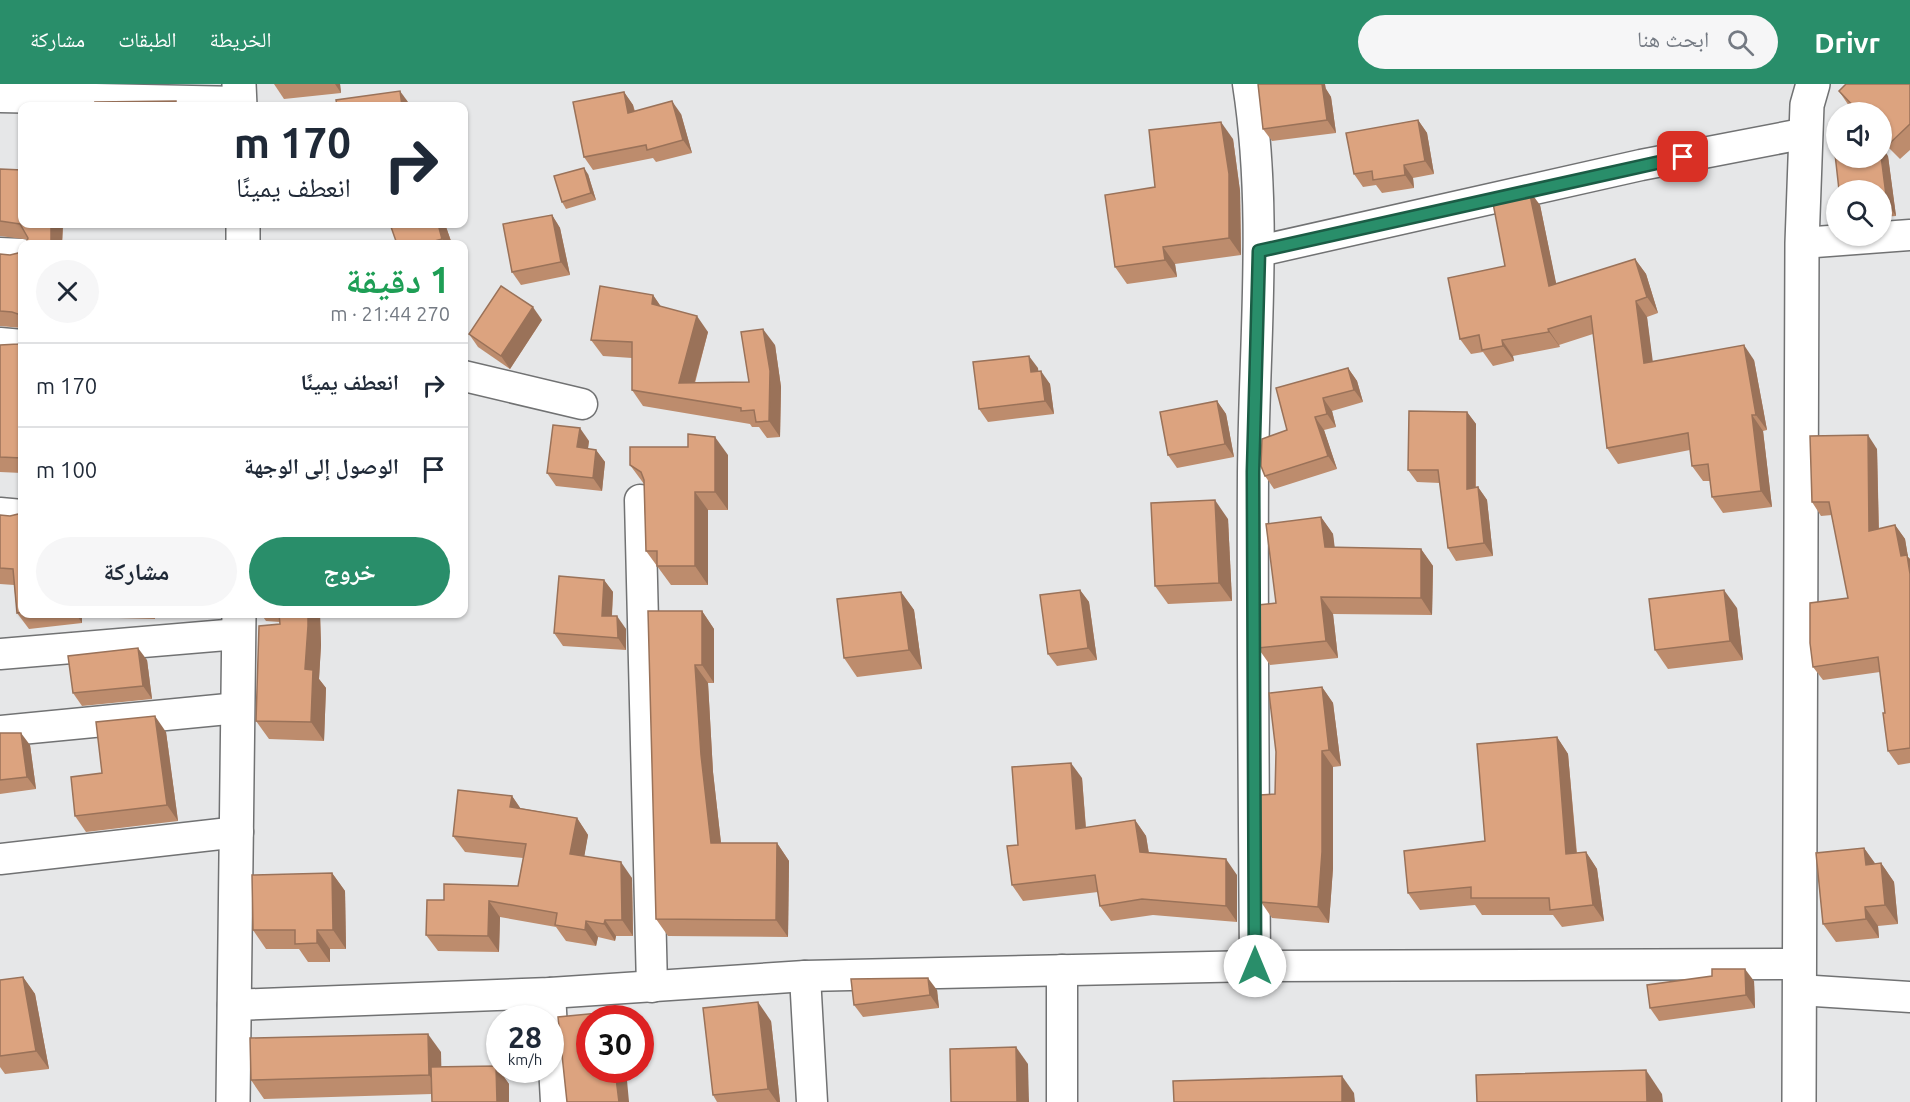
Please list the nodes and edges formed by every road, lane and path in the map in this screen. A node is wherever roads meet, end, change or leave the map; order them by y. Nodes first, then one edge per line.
1 (1248, 84) edge
2 (1813, 84) edge
3 (1837, 84) edge
4 (0, 97) edge
5 (240, 98) edge
6 (1808, 127) junction
7 (1910, 235) edge
8 (1802, 243) junction
9 (1259, 251) junction
10 (0, 253) edge
11 (18, 254) edge
12 (0, 343) edge
13 (18, 345) edge
14 (468, 377) edge
15 (582, 404) dead end
16 (640, 500) dead end
17 (0, 513) edge
18 (18, 515) edge
19 (238, 624) edge
20 (0, 654) edge
21 (238, 708) junction
22 (0, 730) edge
23 (238, 832) junction
24 (0, 859) edge
25 (1255, 966) junction
26 (1062, 970) junction
27 (805, 976) junction
28 (1800, 977) junction
29 (652, 987) junction
30 (550, 993) junction
31 (1910, 997) edge
32 (233, 1005) junction
33 (233, 1102) edge
34 (556, 1102) edge
35 (812, 1102) edge
36 (1062, 1102) edge
37 (1799, 1102) edge

1 - 9 street
2 - 6 main road
3 - 6 main road
4 - 5 street
6 - 8 main road
6 - 9 street
7 - 8 street
8 - 28 main road
9 - 25 street
10 - 11 street
12 - 13 street
14 - 15 street
16 - 29 street
17 - 18 street
19 - 20 street
19 - 21 main road
21 - 22 street
21 - 23 main road
23 - 24 street
23 - 32 main road
25 - 26 street
25 - 28 street
26 - 27 street
26 - 36 street
27 - 29 street
27 - 35 street
28 - 31 street
28 - 37 main road
29 - 30 street
30 - 32 street
30 - 34 street
32 - 33 main road

